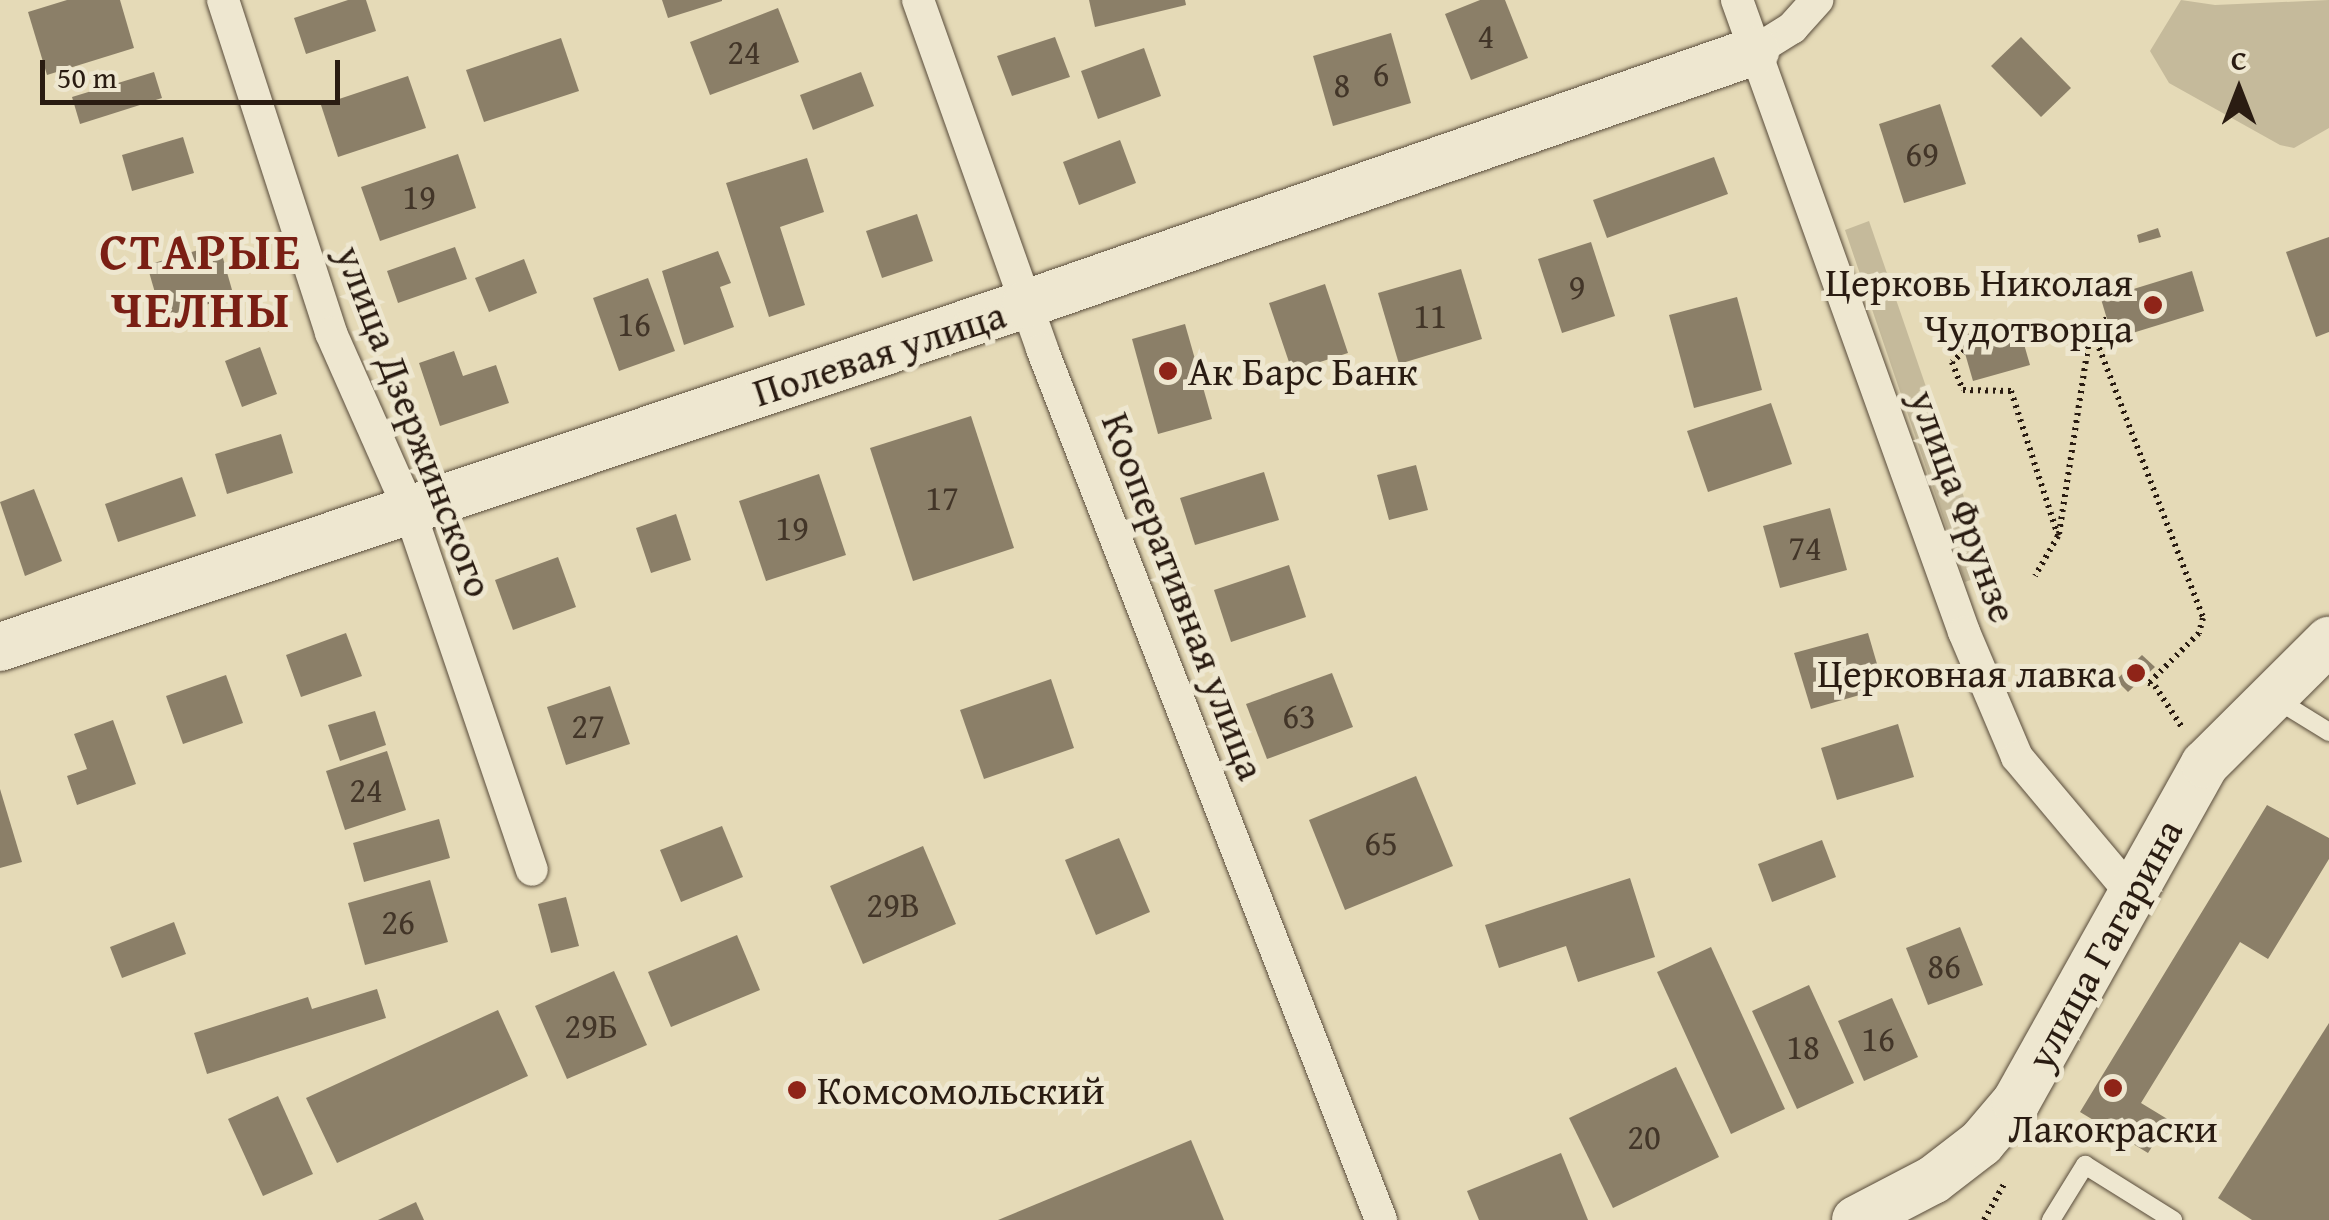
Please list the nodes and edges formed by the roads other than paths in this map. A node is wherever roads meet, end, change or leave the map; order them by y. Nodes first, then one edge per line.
1 (223, 0) edge
2 (918, 0) edge
3 (1737, 0) edge
4 (1817, 0) edge
5 (1755, 51) junction
6 (1026, 304) junction
7 (408, 509) junction
8 (2329, 641) edge
9 (0, 647) edge
10 (2270, 696) junction
11 (2329, 732) edge
12 (532, 870) dead end
13 (2132, 894) junction
14 (1381, 1220) edge
15 (1856, 1220) edge
16 (2051, 1220) edge
17 (2173, 1220) edge

1 - 7 street, улица Дзержинского
2 - 6 street, Кооперативная улица
3 - 5 street, улица Фрунзе
4 - 5 street
5 - 6 street, Полевая улица
5 - 13 street, улица Фрунзе
6 - 7 street, Полевая улица
6 - 14 street, Кооперативная улица
7 - 9 street, Полевая улица
7 - 12 street, улица Дзержинского
8 - 10 street, улица Гагарина
10 - 11 lane
10 - 13 street, улица Гагарина
13 - 15 street, улица Гагарина
16 - 17 lane

